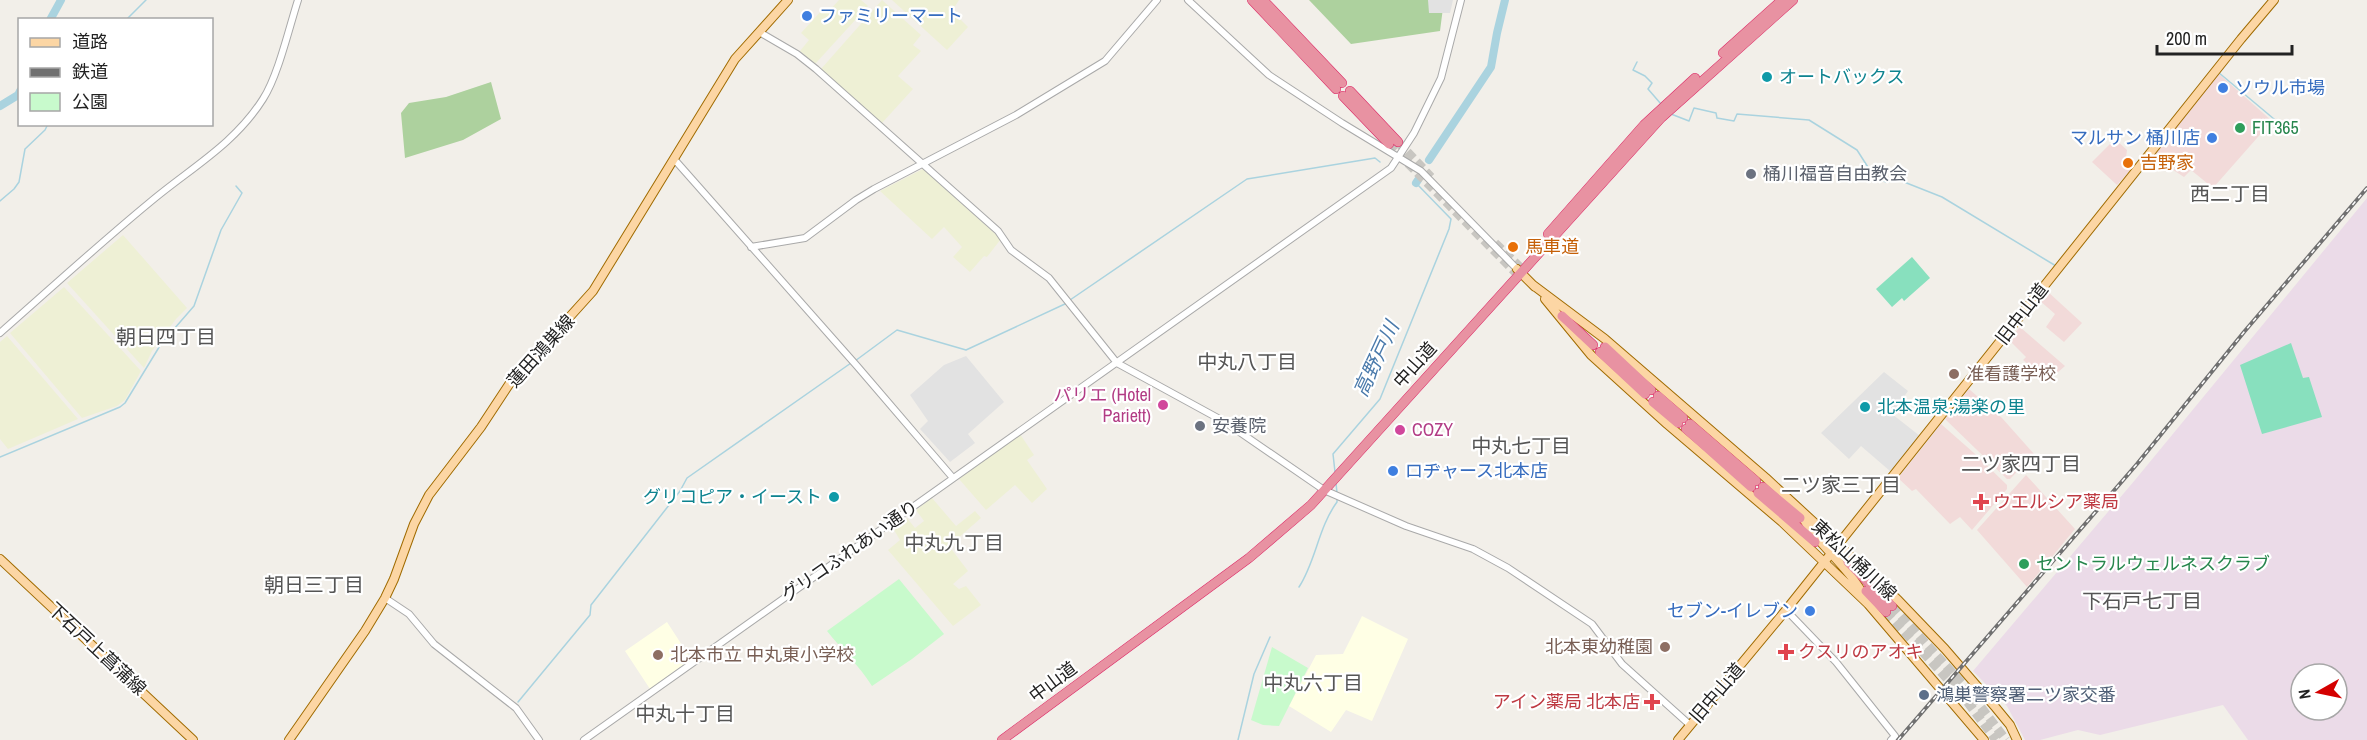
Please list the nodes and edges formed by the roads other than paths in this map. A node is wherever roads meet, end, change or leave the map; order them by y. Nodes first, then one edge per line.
1 (298, 0) edge
2 (788, 0) edge
3 (1157, 0) edge
4 (1188, 0) edge
5 (1250, 0) edge
6 (1265, 0) edge
7 (1461, 0) edge
8 (1782, 0) edge
9 (1793, 0) edge
10 (2274, 0) edge
11 (761, 33) junction
12 (1343, 90) junction
13 (1394, 143) tunnel mouth
14 (1400, 157) junction
15 (674, 159) junction
16 (923, 165) junction
17 (751, 247) junction
18 (1518, 271) junction
19 (1533, 285) junction
20 (1562, 316) dead end
21 (1586, 330) dead end
22 (0, 333) edge
23 (1599, 346) junction
24 (1117, 363) junction
25 (953, 478) junction
26 (1757, 487) junction
27 (1322, 489) junction
28 (1797, 507) junction
29 (1800, 518) dead end
30 (1815, 542) tunnel mouth
31 (1838, 544) junction
32 (1830, 553) junction
33 (0, 559) edge
34 (1823, 561) junction
35 (1848, 562) tunnel mouth
36 (1866, 591) dead end
37 (385, 598) junction
38 (1868, 604) junction
39 (1786, 610) junction
40 (1690, 725) junction
41 (193, 740) edge
42 (289, 740) edge
43 (539, 740) edge
44 (584, 740) edge
45 (992, 740) edge
46 (1002, 740) edge
47 (1677, 740) edge
48 (1891, 740) edge
49 (1984, 740) edge
50 (2017, 740) edge

1 - 22 street
2 - 11 main road, 蓮田鴻巣線
3 - 16 street
4 - 14 street
5 - 12 highway
6 - 12 highway
7 - 14 street, グリコふれあい通り
8 - 18 highway, 中山道
9 - 18 highway, 中山道
10 - 31 main road, 旧中山道
11 - 15 main road, 蓮田鴻巣線
11 - 16 street
12 - 13 highway
14 - 18 street
14 - 24 street, グリコふれあい通り
15 - 17 street
15 - 37 main road, 蓮田鴻巣線
16 - 17 street
16 - 24 street
17 - 25 street
18 - 19 main road, 東松山桶川線
18 - 27 highway, 中山道
19 - 28 main road, 東松山桶川線
19 - 34 main road, 東松山桶川線
20 - 23 highway
21 - 23 highway
23 - 26 highway
24 - 25 street, グリコふれあい通り
24 - 27 street
25 - 44 street, グリコふれあい通り
26 - 29 highway
26 - 30 highway
27 - 40 street
27 - 45 highway, 中山道
27 - 46 highway, 中山道
28 - 31 main road, 東松山桶川線
28 - 32 main road
31 - 32 main road, 旧中山道
31 - 50 main road, 東松山桶川線
32 - 34 main road, 旧中山道
32 - 38 main road
33 - 41 main road, 下石戸上菖蒲線
34 - 38 main road, 東松山桶川線
34 - 39 main road, 旧中山道
35 - 36 highway
37 - 42 main road, 蓮田鴻巣線
37 - 43 street
38 - 49 main road, 東松山桶川線
39 - 40 main road, 旧中山道
39 - 48 street
40 - 47 main road, 旧中山道

